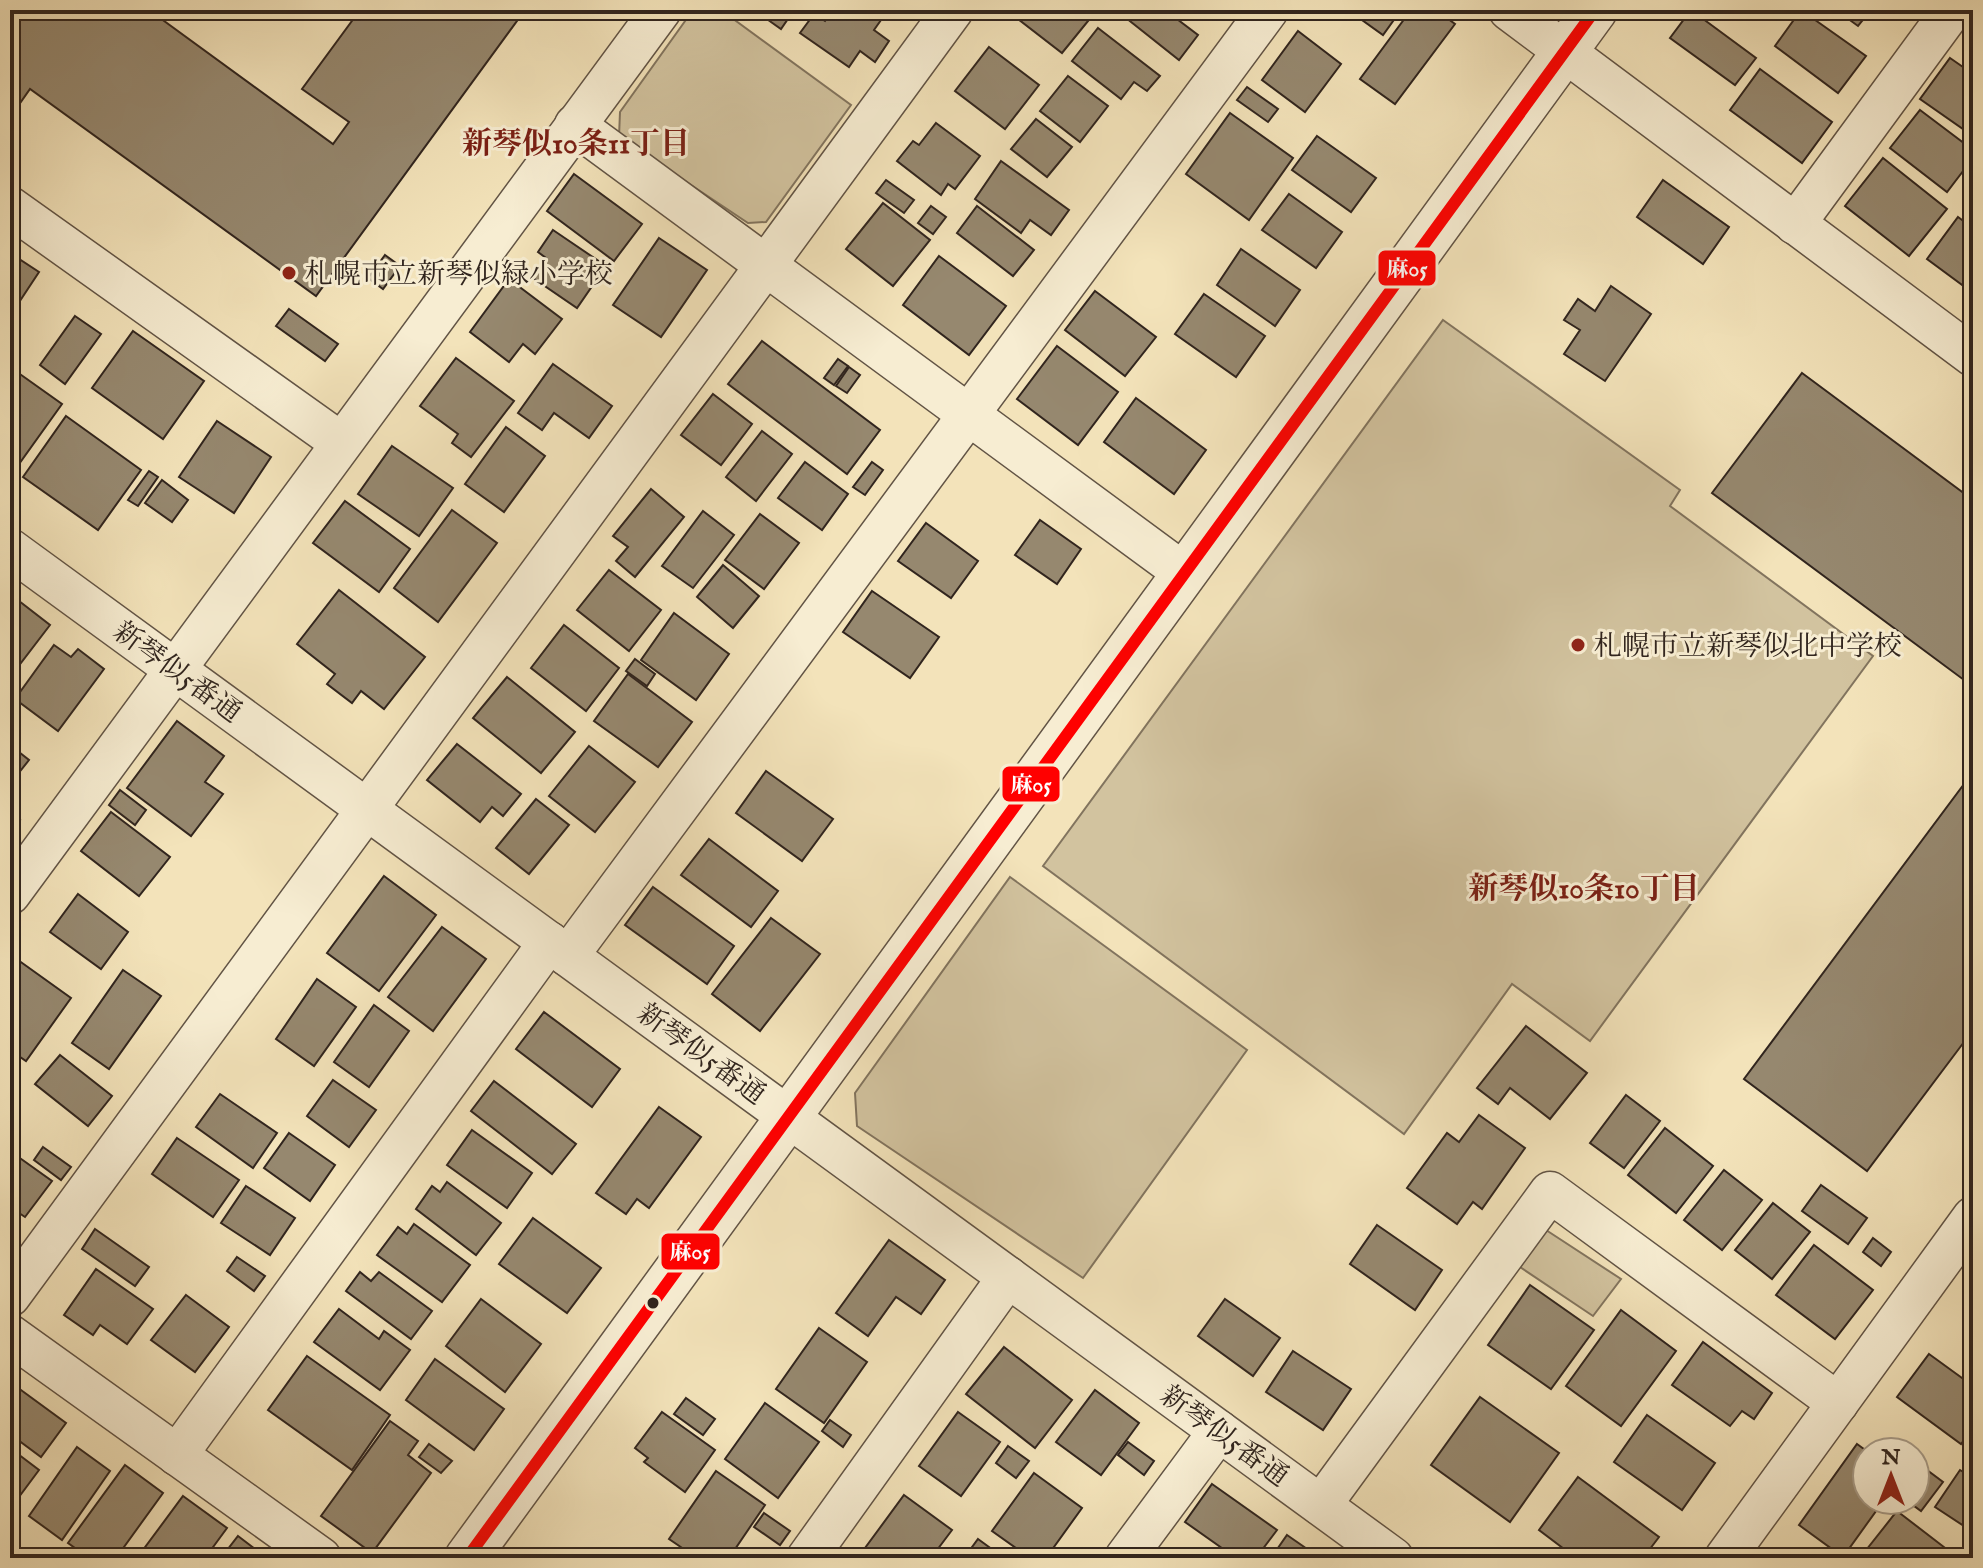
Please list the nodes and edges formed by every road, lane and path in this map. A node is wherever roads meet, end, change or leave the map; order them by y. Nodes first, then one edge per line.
1 (661, 10) edge
2 (953, 10) edge
3 (1268, 10) edge
4 (1509, 10) edge
5 (1595, 10) edge
6 (1952, 10) edge
7 (1564, 53) junction
8 (575, 125) junction
9 (10, 207) edge
10 (1795, 224) junction
11 (766, 267) junction
12 (1973, 356) edge
13 (965, 415) junction
14 (340, 442) junction
15 (10, 549) edge
16 (1184, 573) junction
17 (175, 669) junction
18 (367, 809) junction
19 (10, 894) edge
20 (558, 949) junction
21 (788, 1116) junction
22 (1973, 1217) edge
23 (1008, 1277) junction
24 (10, 1296) edge
25 (10, 1335) edge
26 (1838, 1403) junction
27 (1219, 1431) junction
28 (177, 1455) junction
29 (1321, 1505) junction
30 (321, 1558) edge
31 (467, 1558) edge
32 (807, 1558) edge
33 (1125, 1558) edge
34 (1393, 1558) edge
35 (1725, 1558) edge

1 - 8 street
2 - 11 street
3 - 13 street
4 - 7 street
5 - 7 street
6 - 10 street
7 - 10 street
7 - 16 street
8 - 11 street
8 - 14 street
9 - 14 street
10 - 12 street
11 - 13 street
11 - 18 street
13 - 16 street
13 - 20 street
14 - 17 street
15 - 17 street, 新琴似5番通
16 - 21 street
17 - 18 street, 新琴似5番通
17 - 19 street
18 - 20 street, 新琴似5番通
18 - 24 street
20 - 21 street, 新琴似5番通
20 - 28 street
21 - 23 street, 新琴似5番通
21 - 31 street
22 - 26 street
23 - 27 street, 新琴似5番通
23 - 32 street
25 - 28 street
26 - 29 street
26 - 35 street
27 - 29 street, 新琴似5番通
27 - 33 street
28 - 30 street
29 - 34 street, 新琴似5番通

